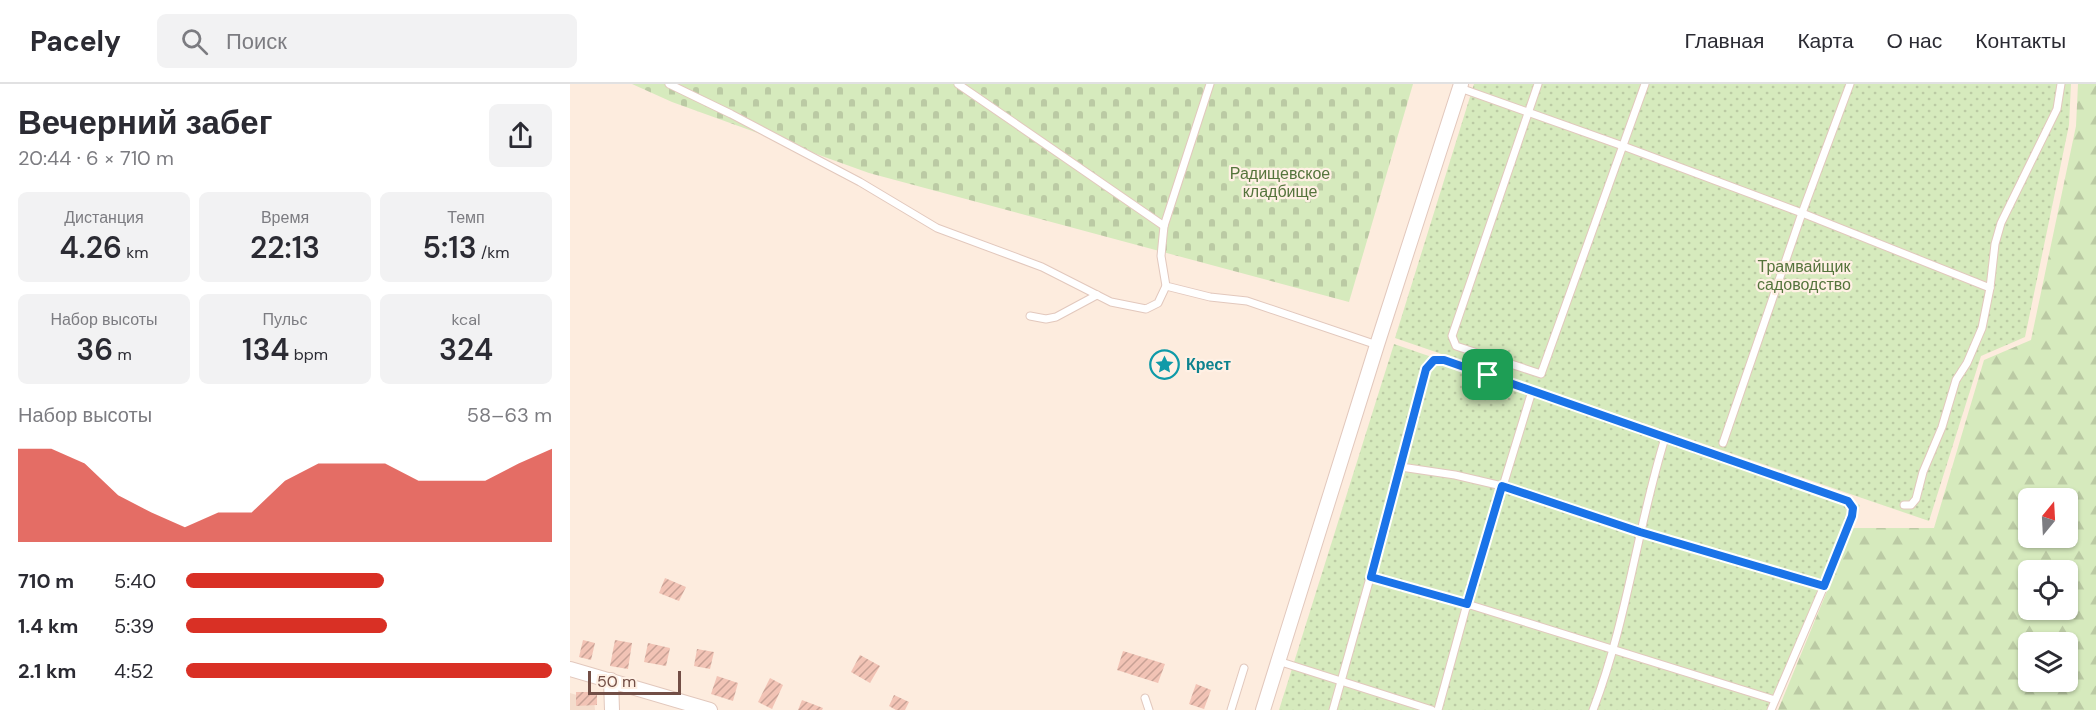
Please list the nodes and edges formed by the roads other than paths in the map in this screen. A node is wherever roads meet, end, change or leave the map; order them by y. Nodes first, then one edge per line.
1 (669, 84) edge
2 (1210, 84) edge
3 (1538, 84) edge
4 (1646, 84) edge
5 (1850, 84) edge
6 (2061, 84) edge
7 (960, 85) edge
8 (1461, 86) edge
9 (1528, 112) junction
10 (1623, 146) junction
11 (1802, 213) junction
12 (1164, 226) junction
13 (1167, 286) junction
14 (1990, 288) junction
15 (1097, 295) junction
16 (1030, 316) dead end
17 (1377, 345) junction
18 (1532, 391) junction
19 (1665, 438) junction
20 (1723, 443) dead end
21 (1401, 467) junction
22 (1502, 486) junction
23 (1904, 505) dead end
24 (1640, 532) junction
25 (1371, 577) junction
26 (1824, 586) junction
27 (1467, 604) junction
28 (1614, 650) junction
29 (1278, 661) junction
30 (1244, 668) dead end
31 (570, 669) edge
32 (611, 680) junction
33 (1342, 681) junction
34 (1145, 698) dead end
35 (1775, 700) junction
36 (612, 710) edge
37 (710, 710) edge
38 (1149, 710) edge
39 (1231, 710) edge
40 (1263, 710) edge
41 (1333, 710) edge
42 (1432, 710) edge
43 (1438, 710) edge
44 (1593, 710) edge
45 (1772, 710) edge

1 - 15 lane
2 - 12 lane
3 - 9 lane
4 - 10 lane
5 - 11 lane
6 - 14 lane
7 - 12 lane
8 - 9 lane
8 - 17 street
9 - 10 lane
9 - 10 lane
10 - 11 lane
11 - 14 lane
11 - 20 lane
12 - 13 lane
13 - 15 lane
13 - 17 lane
14 - 23 lane
15 - 16 lane
17 - 29 street
18 - 19 lane
18 - 21 lane
18 - 22 lane
19 - 24 lane
19 - 26 lane
21 - 22 lane
21 - 25 lane
22 - 24 lane
22 - 27 lane
24 - 26 lane
24 - 28 lane
25 - 27 lane
25 - 33 lane
26 - 35 lane
27 - 28 lane
27 - 43 lane
28 - 35 lane
28 - 44 lane
29 - 33 lane
29 - 40 street
30 - 39 lane
31 - 32 street
32 - 36 street
32 - 37 street
33 - 41 lane
33 - 42 lane
34 - 38 lane
35 - 45 lane

